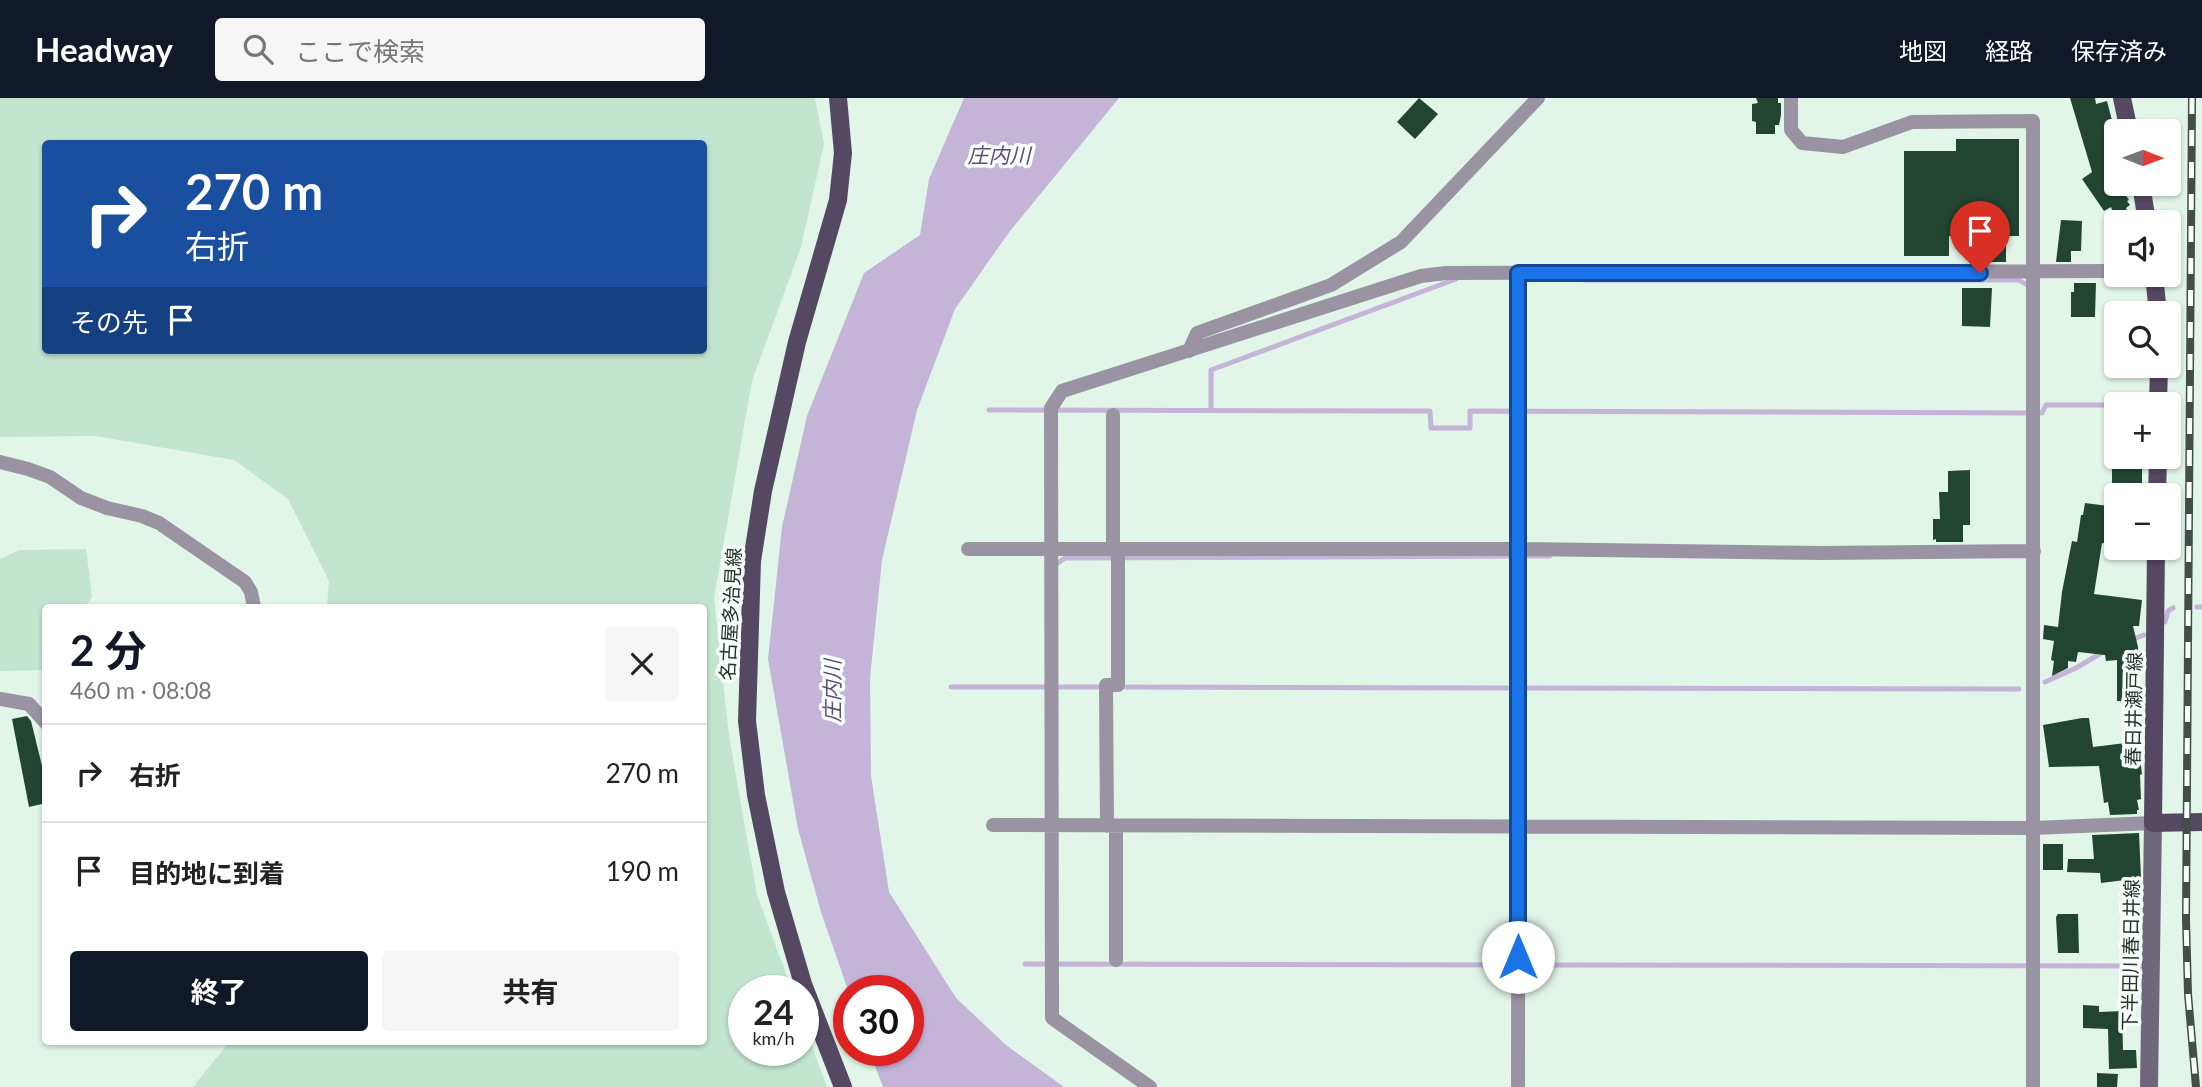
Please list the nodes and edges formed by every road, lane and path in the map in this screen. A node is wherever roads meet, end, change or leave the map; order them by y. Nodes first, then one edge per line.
1 (838, 98) edge
2 (1538, 98) edge
3 (1791, 98) edge
4 (2122, 98) edge
5 (2126, 119) edge
6 (2104, 271) edge
7 (1518, 273) junction
8 (2034, 273) junction
9 (1189, 351) junction
10 (1113, 415) dead end
11 (0, 461) edge
12 (968, 549) dead end
13 (1517, 549) junction
14 (1116, 550) junction
15 (1052, 551) junction
16 (2034, 551) junction
17 (2156, 560) edge
18 (253, 604) edge
19 (0, 699) edge
20 (42, 719) edge
21 (2202, 822) edge
22 (2153, 823) junction
23 (993, 825) dead end
24 (1051, 825) junction
25 (1112, 826) junction
26 (1518, 827) junction
27 (2033, 828) junction
28 (1116, 960) dead end
29 (843, 1087) edge
30 (1150, 1087) edge
31 (1518, 1087) edge
32 (2033, 1087) edge
33 (2149, 1087) edge

1 - 29 main road, 名古屋多治見線
2 - 9 street
3 - 8 street
4 - 5 main road
6 - 8 street
7 - 8 street
7 - 9 street
7 - 13 street
8 - 16 street
9 - 15 street
10 - 14 street
11 - 18 street
12 - 15 street
13 - 14 street
13 - 16 street
13 - 26 street
14 - 15 street
14 - 25 street
15 - 24 street
16 - 27 street
17 - 22 main road, 春日井瀬戸線
19 - 20 street
21 - 22 main road
22 - 27 street
22 - 33 main road, 下半田川春日井線
23 - 24 street
24 - 25 street
24 - 30 street
25 - 26 street
25 - 28 street
26 - 27 street
26 - 31 street
27 - 32 street

